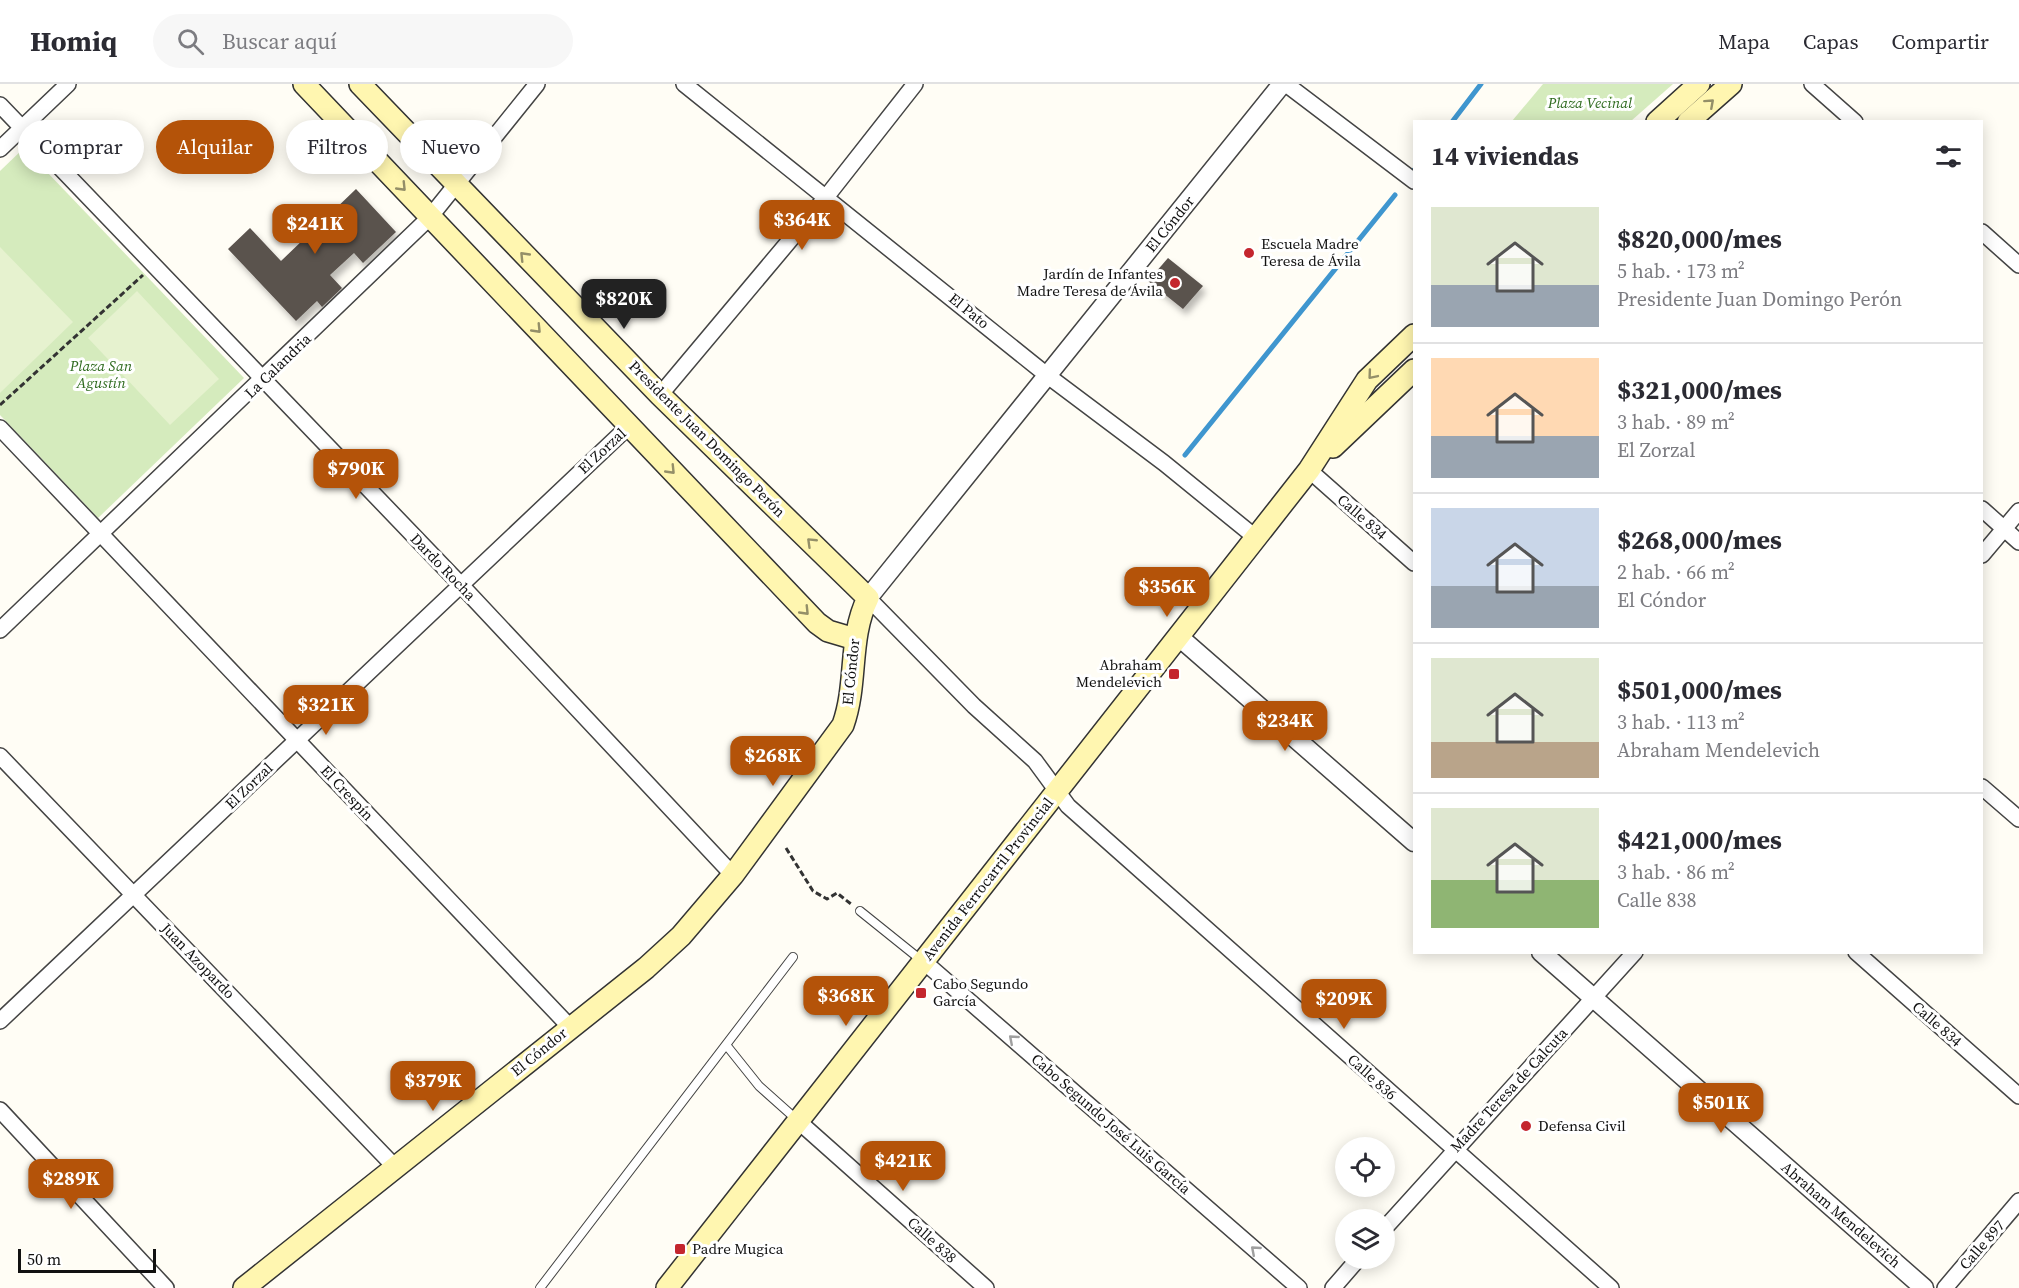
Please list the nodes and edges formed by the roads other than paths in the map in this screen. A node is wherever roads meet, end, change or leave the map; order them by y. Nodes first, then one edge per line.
1 (68, 84) edge
2 (304, 84) edge
3 (360, 84) edge
4 (537, 84) edge
5 (684, 84) edge
6 (915, 84) edge
7 (1284, 84) edge
8 (1699, 84) edge
9 (1731, 84) edge
10 (1812, 84) edge
11 (0, 105) edge
12 (30, 120) edge
13 (1659, 120) edge
14 (1690, 120) edge
15 (1853, 120) edge
16 (18, 124) edge
17 (18, 132) edge
18 (0, 149) edge
19 (66, 174) edge
20 (1413, 180) edge
21 (455, 185) junction
22 (826, 196) junction
23 (430, 217) junction
24 (1983, 233) edge
25 (2019, 265) edge
26 (1413, 336) edge
27 (1413, 371) edge
28 (1048, 376) junction
29 (262, 381) junction
30 (660, 395) junction
31 (628, 426) junction
32 (0, 429) edge
33 (1309, 470) junction
34 (1983, 510) edge
35 (2019, 511) edge
36 (2003, 528) junction
37 (101, 532) junction
38 (1255, 537) junction
39 (2019, 542) edge
40 (1983, 554) edge
41 (1413, 562) edge
42 (460, 584) junction
43 (868, 598) junction
44 (0, 630) edge
45 (1178, 636) junction
46 (855, 639) junction
47 (297, 740) junction
48 (0, 756) edge
49 (1983, 788) edge
50 (1057, 791) junction
51 (2019, 819) edge
52 (1413, 841) edge
53 (733, 876) junction
54 (135, 895) junction
55 (860, 911) road end
56 (1543, 954) edge
57 (1633, 954) edge
58 (1858, 954) edge
59 (794, 957) dead end
60 (922, 960) junction
61 (1595, 999) junction
62 (0, 1021) edge
63 (570, 1027) junction
64 (727, 1046) junction
65 (2019, 1096) edge
66 (0, 1110) edge
67 (797, 1120) junction
68 (1453, 1150) junction
69 (395, 1167) junction
70 (2019, 1201) edge
71 (1395, 1216) edge
72 (1349, 1269) edge
73 (166, 1288) edge
74 (244, 1288) edge
75 (540, 1288) edge
76 (667, 1288) edge
77 (986, 1288) edge
78 (1299, 1288) edge
79 (1333, 1288) edge
80 (1611, 1288) edge
81 (1924, 1288) edge
82 (1945, 1288) edge

1 - 12 street
2 -> 23 main road
3 - 21 main road, Presidente Juan Domingo Perón
4 - 21 street, La Calandria
5 - 22 street, El Pato
6 - 22 street
7 - 20 street
7 - 28 street, El Cóndor
8 - 13 main road
14 -> 9 main road
10 - 15 street
11 - 16 street, Dardo Rocha
17 - 18 street
19 - 29 street, Dardo Rocha
21 - 23 street, La Calandria
30 -> 21 main road, Presidente Juan Domingo Perón
22 - 28 street, El Pato
22 - 30 street
23 - 29 street, La Calandria
23 -> 31 main road
24 - 25 street
26 -> 33 main road
27 - 33 main road
28 - 38 street, El Pato
28 - 43 street, El Cóndor
29 - 37 street, La Calandria
29 - 42 street, Dardo Rocha
43 -> 30 main road, Presidente Juan Domingo Perón
31 - 42 street, El Zorzal
31 -> 46 main road
32 - 37 street, El Crespín
33 - 38 main road, Avenida Ferrocarril Provincial
33 - 41 street, Calle 834
34 - 36 street
35 - 36 street
36 - 39 street
36 - 40 street
37 - 44 street, La Calandria
37 - 47 street, El Crespín
38 - 45 main road, Avenida Ferrocarril Provincial
42 - 47 street, El Zorzal
42 - 53 street, Dardo Rocha
43 - 46 main road, El Cóndor
43 - 50 street, Presidente Juan Domingo Perón
45 - 50 main road, Avenida Ferrocarril Provincial
45 - 52 street
46 - 53 main road, El Cóndor
47 - 54 street, El Zorzal
47 - 63 street, El Crespín
48 - 54 street, Juan Azopardo
49 - 51 street
50 - 60 main road, Avenida Ferrocarril Provincial
50 - 68 street, Calle 836
53 - 63 main road, El Cóndor
54 - 62 street, El Zorzal
54 - 69 street, Juan Azopardo
55 - 60 lane
56 - 61 street, Abraham Mendelevich
57 - 61 street, Madre Teresa de Calcuta
58 - 65 street, Calle 834
59 - 64 lane
60 - 67 main road, Avenida Ferrocarril Provincial
78 -> 60 street, Cabo Segundo José Luis García
61 - 68 street, Madre Teresa de Calcuta
61 - 81 street, Abraham Mendelevich
63 - 69 main road, El Cóndor
64 - 67 lane
64 - 75 lane
66 - 73 street
67 - 76 main road, Avenida Ferrocarril Provincial
67 - 77 street, Calle 838
68 - 71 street, Madre Teresa de Calcuta
68 - 80 street, Calle 836
69 - 74 main road, El Cóndor
70 - 82 street, Calle 897
72 - 79 street

